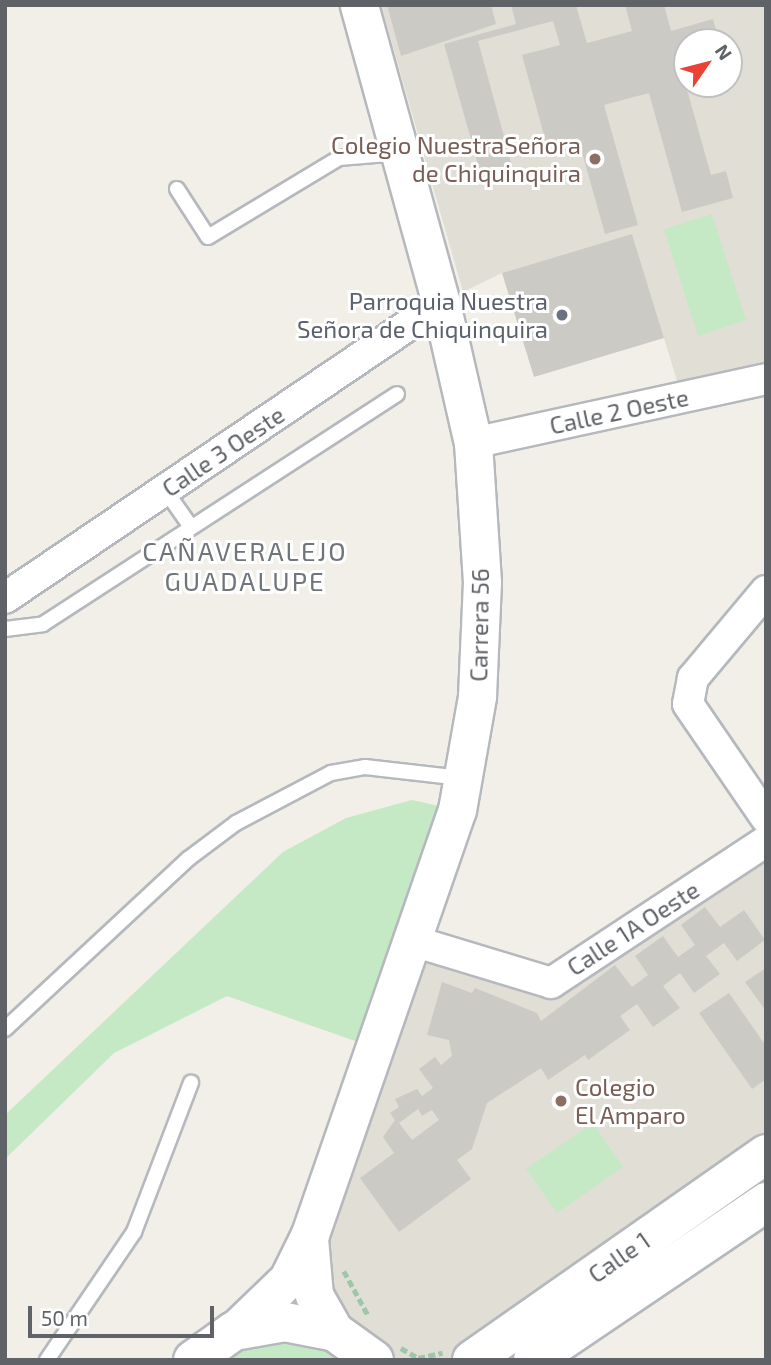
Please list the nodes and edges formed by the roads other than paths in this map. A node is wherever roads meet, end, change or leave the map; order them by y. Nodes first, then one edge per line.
1 (359, 5) edge
2 (401, 153) junction
3 (177, 189) dead end
4 (441, 303) junction
5 (766, 379) edge
6 (397, 394) dead end
7 (472, 443) junction
8 (166, 489) junction
9 (191, 527) junction
10 (766, 590) edge
11 (5, 598) edge
12 (5, 629) edge
13 (466, 778) junction
14 (766, 818) edge
15 (766, 841) edge
16 (413, 942) junction
17 (5, 1029) edge
18 (191, 1083) dead end
19 (766, 1154) edge
20 (766, 1202) edge
21 (310, 1234) junction
22 (234, 1331) junction
23 (335, 1332) junction
24 (379, 1340) edge
25 (460, 1354) edge
26 (47, 1360) edge
27 (193, 1360) edge
28 (533, 1360) edge

1 - 2 street, Carrera 56
2 - 3 lane
2 - 4 street, Carrera 56
4 - 7 street, Carrera 56
4 - 8 street, Calle 3 Oeste
5 - 7 street, Calle 2 Oeste
6 - 9 lane
7 - 13 street, Carrera 56
8 - 9 lane
8 - 11 street, Calle 3 Oeste
9 - 12 lane
10 - 14 street
13 - 16 street, Carrera 56
13 - 17 lane
15 - 16 street, Calle 1A Oeste
16 - 21 street, Carrera 56
18 - 26 lane
19 - 25 main road, Calle 1
20 - 28 main road, Calle 1
21 - 22 street, Carrera 56
21 - 23 street, Carrera 56
22 - 23 main road
22 - 27 main road
23 - 24 main road

